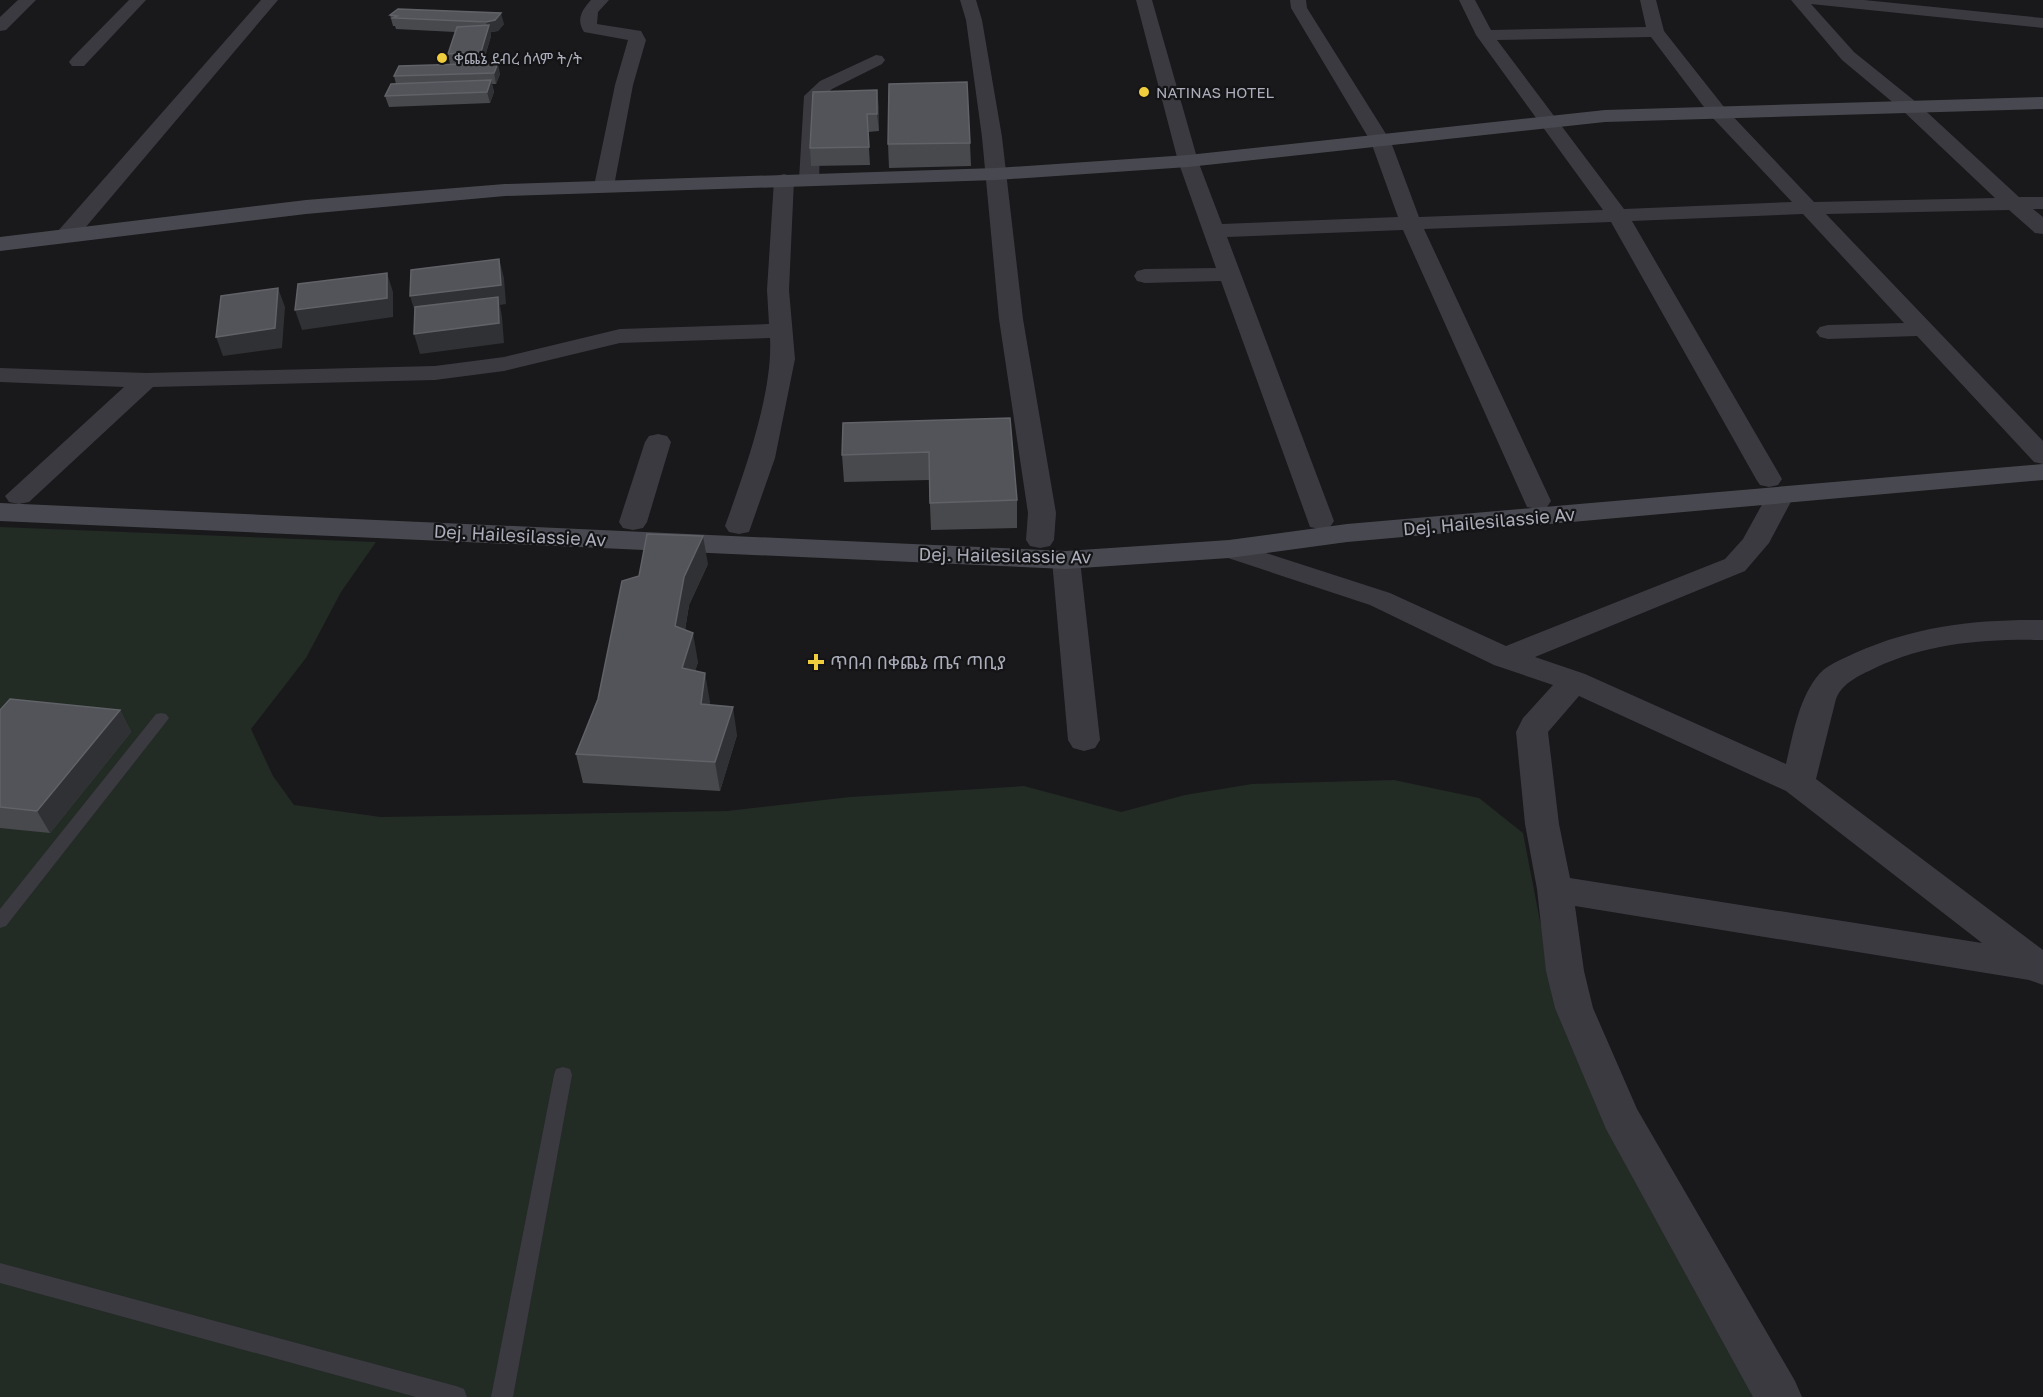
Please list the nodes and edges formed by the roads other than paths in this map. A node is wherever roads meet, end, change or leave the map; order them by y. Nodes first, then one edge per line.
1 (28, 0) edge
2 (138, 0) edge
3 (270, 0) edge
4 (601, 0) edge
5 (969, 0) edge
6 (1144, 0) edge
7 (1298, 0) edge
8 (1467, 0) edge
9 (1648, 0) edge
10 (1799, 0) edge
11 (1815, 0) edge
12 (1965, 7) edge
13 (2043, 24) edge
14 (0, 26) edge
15 (1656, 32) junction
16 (1485, 35) junction
17 (876, 60) dead end
18 (78, 62) dead end
19 (2043, 103) edge
20 (1909, 106) junction
21 (1717, 111) junction
22 (1548, 122) junction
23 (1381, 142) junction
24 (1188, 161) junction
25 (996, 174) junction
26 (809, 179) junction
27 (784, 180) junction
28 (604, 186) junction
29 (2043, 203) edge
30 (2014, 204) junction
31 (1806, 208) junction
32 (1618, 217) junction
33 (1411, 224) junction
34 (2043, 228) edge
35 (1214, 231) junction
36 (66, 236) junction
37 (0, 244) edge
38 (1230, 274) junction
39 (1145, 276) dead end
40 (1924, 329) junction
41 (781, 331) junction
42 (1828, 332) dead end
43 (0, 375) edge
44 (146, 380) junction
45 (658, 442) dead end
46 (2043, 458) edge
47 (2043, 472) edge
48 (1774, 488) junction
49 (6, 501) edge
50 (1537, 501) junction
51 (1320, 520) junction
52 (633, 522) junction
53 (739, 526) junction
54 (1040, 540) junction
55 (1229, 549) junction
56 (1066, 560) junction
57 (2043, 630) edge
58 (1505, 658) junction
59 (1574, 681) junction
60 (161, 718) dead end
61 (1084, 740) dead end
62 (1797, 783) junction
63 (1555, 889) junction
64 (0, 921) edge
65 (2041, 968) edge
66 (563, 1076) dead end
67 (0, 1273) edge
68 (456, 1397) edge
69 (502, 1397) edge
70 (1779, 1397) edge

1 - 14 street
2 - 18 street
3 - 36 street
4 - 28 street
5 - 25 street
6 - 24 street
7 - 23 street
8 - 16 street
9 - 15 street
10 - 20 street
11 - 12 street
12 - 13 street
15 - 16 street
15 - 21 street
16 - 22 street
17 - 26 street
19 - 20 main road
20 - 21 main road
20 - 30 street
21 - 22 main road
21 - 31 street
22 - 23 main road
22 - 32 street
23 - 24 main road
23 - 33 street
24 - 25 main road
24 - 35 street
25 - 26 main road
25 - 54 street
26 - 27 main road
27 - 28 main road
27 - 41 street
28 - 36 main road
29 - 30 street
30 - 31 street
30 - 34 street
31 - 32 street
31 - 40 street
32 - 33 street
32 - 48 street
33 - 35 street
33 - 50 street
35 - 38 street
36 - 37 main road
38 - 39 street
38 - 51 street
40 - 42 street
40 - 46 street
41 - 44 street
41 - 53 street
43 - 44 street
44 - 49 street
45 - 52 street
46 - 48 main road
47 - 48 main road, Dej. Hailesilassie Av
48 - 50 main road
48 - 55 main road, Dej. Hailesilassie Av
48 - 58 street
49 - 52 main road
49 - 56 main road, Dej. Hailesilassie Av
50 - 51 main road
51 - 54 main road
52 - 53 main road
53 - 54 main road
55 - 56 main road, Dej. Hailesilassie Av
55 - 58 street
56 - 61 street
57 - 62 street
58 - 59 street
59 - 62 street
59 - 63 street
60 - 64 lane
62 - 65 street
63 - 65 street
63 - 70 street
66 - 69 lane
67 - 68 lane

